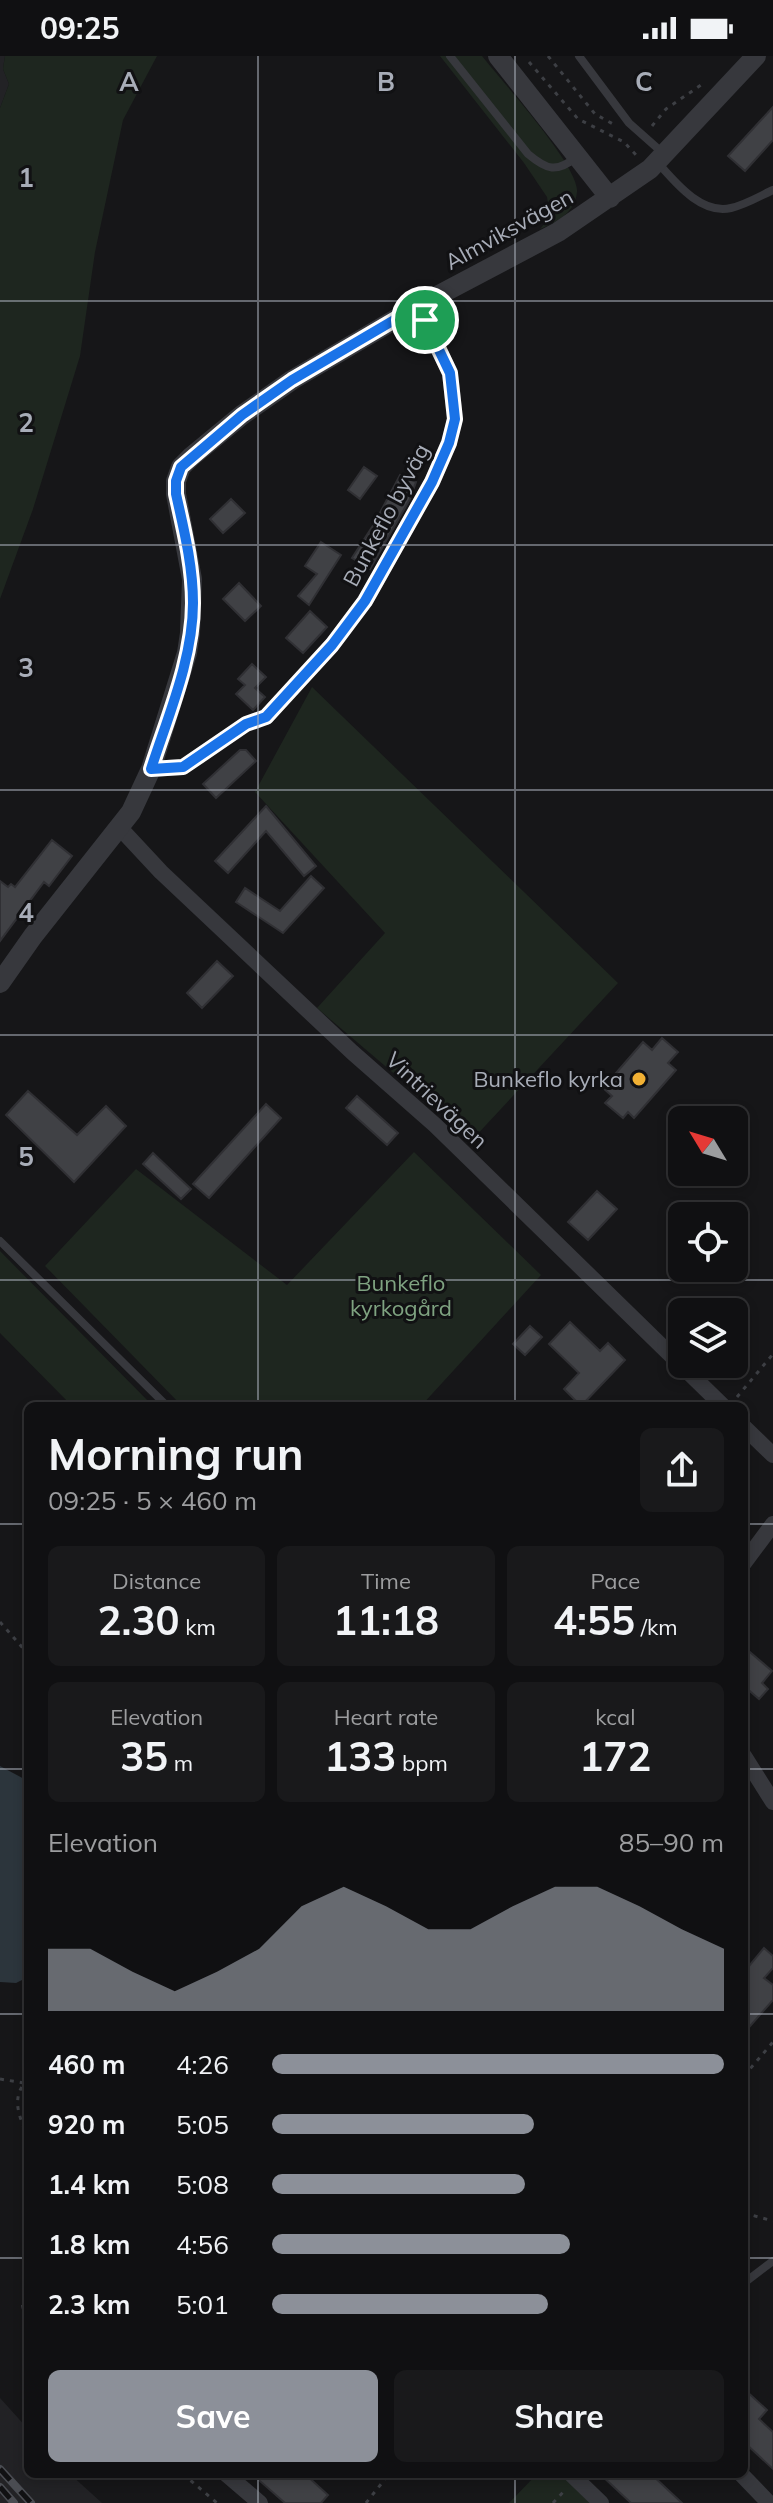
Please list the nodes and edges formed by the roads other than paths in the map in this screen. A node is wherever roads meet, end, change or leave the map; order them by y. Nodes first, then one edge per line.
1 (450, 56) edge
2 (498, 56) edge
3 (579, 56) edge
4 (756, 56) edge
5 (577, 157) junction
6 (661, 159) junction
7 (773, 190) edge
8 (610, 198) junction
9 (418, 306) junction
10 (266, 717) road end
11 (183, 767) road end
12 (151, 769) junction
13 (120, 828) junction
14 (0, 983) edge
15 (0, 1241) edge
16 (163, 1402) edge
17 (719, 1402) edge
18 (748, 1431) edge
19 (773, 1455) edge
20 (773, 1524) edge
21 (748, 1558) edge
22 (748, 1762) edge
23 (773, 1802) edge
24 (773, 2261) edge
25 (748, 2280) edge
26 (231, 2478) edge
27 (575, 2478) edge
28 (745, 2478) edge
29 (260, 2503) edge
30 (601, 2503) edge
31 (769, 2503) edge

1 - 5 lane
2 - 5 street
3 - 6 lane
4 - 6 street, Almviksvägen
5 - 8 street
6 - 7 lane
6 - 8 street, Almviksvägen
8 - 9 street, Almviksvägen
9 - 10 street, Bunkeflo byväg
9 - 12 street, Almviksvägen
11 - 12 street
12 - 13 street
13 - 14 street
13 - 17 street, Vintrievägen
15 - 16 lane
18 - 19 street
20 - 21 street
22 - 23 street
24 - 25 lane
26 - 29 street
27 - 30 street
28 - 31 street

